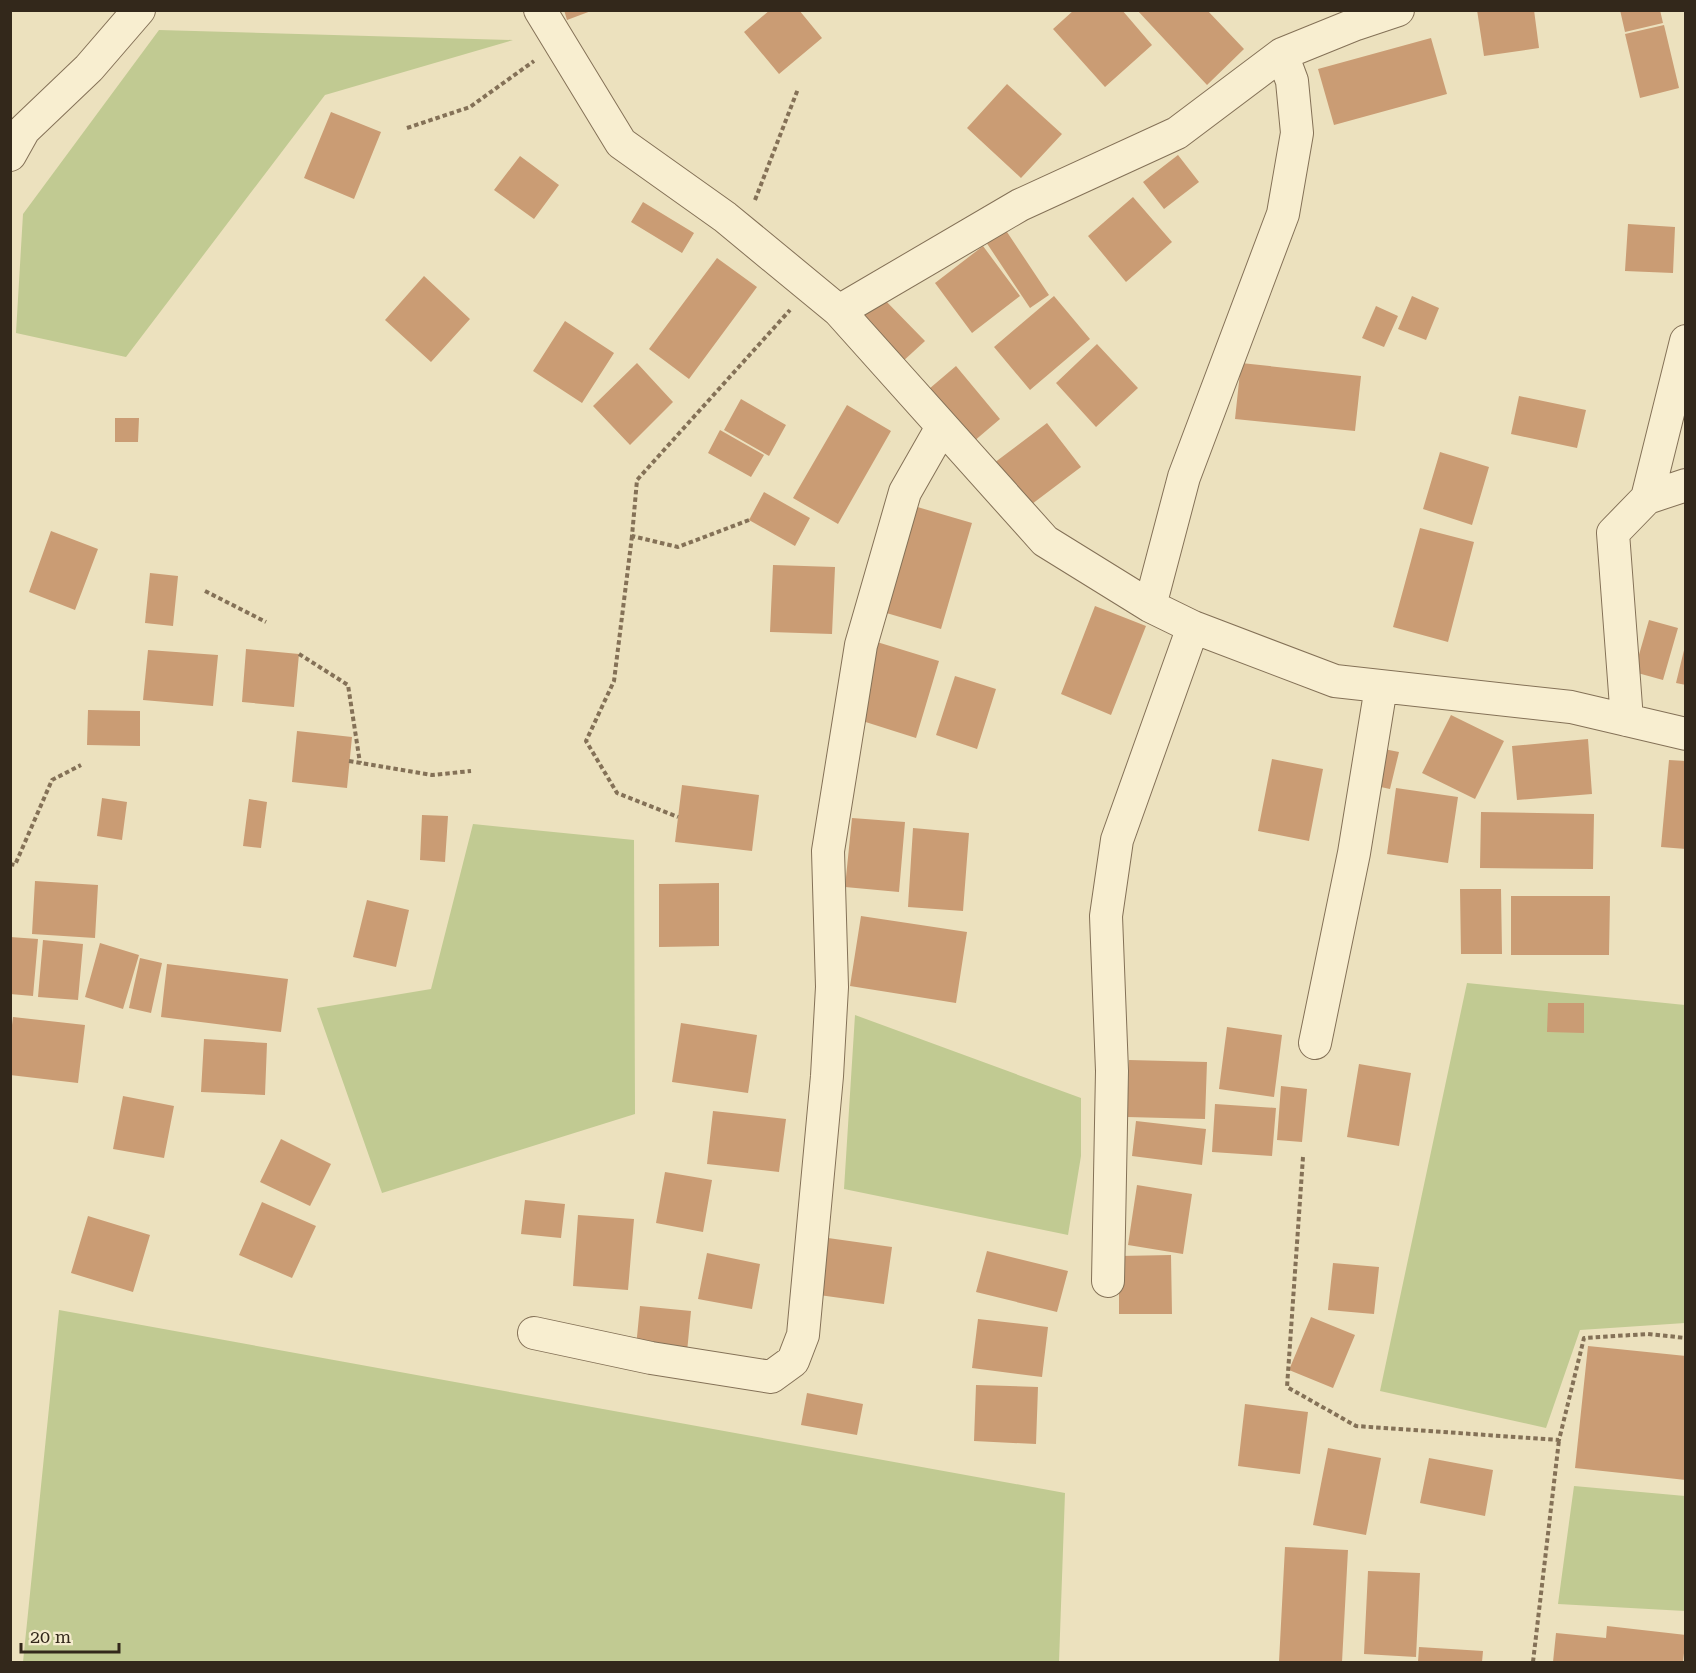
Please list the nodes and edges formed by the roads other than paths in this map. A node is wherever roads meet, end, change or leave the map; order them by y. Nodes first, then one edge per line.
1 (139, 10) edge
2 (540, 10) edge
3 (1398, 10) edge
4 (1282, 54) junction
5 (10, 155) edge
6 (839, 311) junction
7 (1686, 341) edge
8 (942, 427) junction
9 (1686, 485) edge
10 (1647, 498) junction
11 (1150, 606) junction
12 (1193, 627) junction
13 (1381, 687) junction
14 (1627, 720) junction
15 (1686, 734) edge
16 (1316, 1043) dead end
17 (1108, 1281) dead end
18 (534, 1333) dead end

1 - 5 street
2 - 6 street
3 - 4 street
4 - 6 street
4 - 11 street
6 - 8 street
7 - 10 street
8 - 11 street
8 - 18 street
9 - 10 street
10 - 14 street
11 - 12 street
12 - 13 street
12 - 17 street
13 - 14 street
13 - 16 street
14 - 15 street

